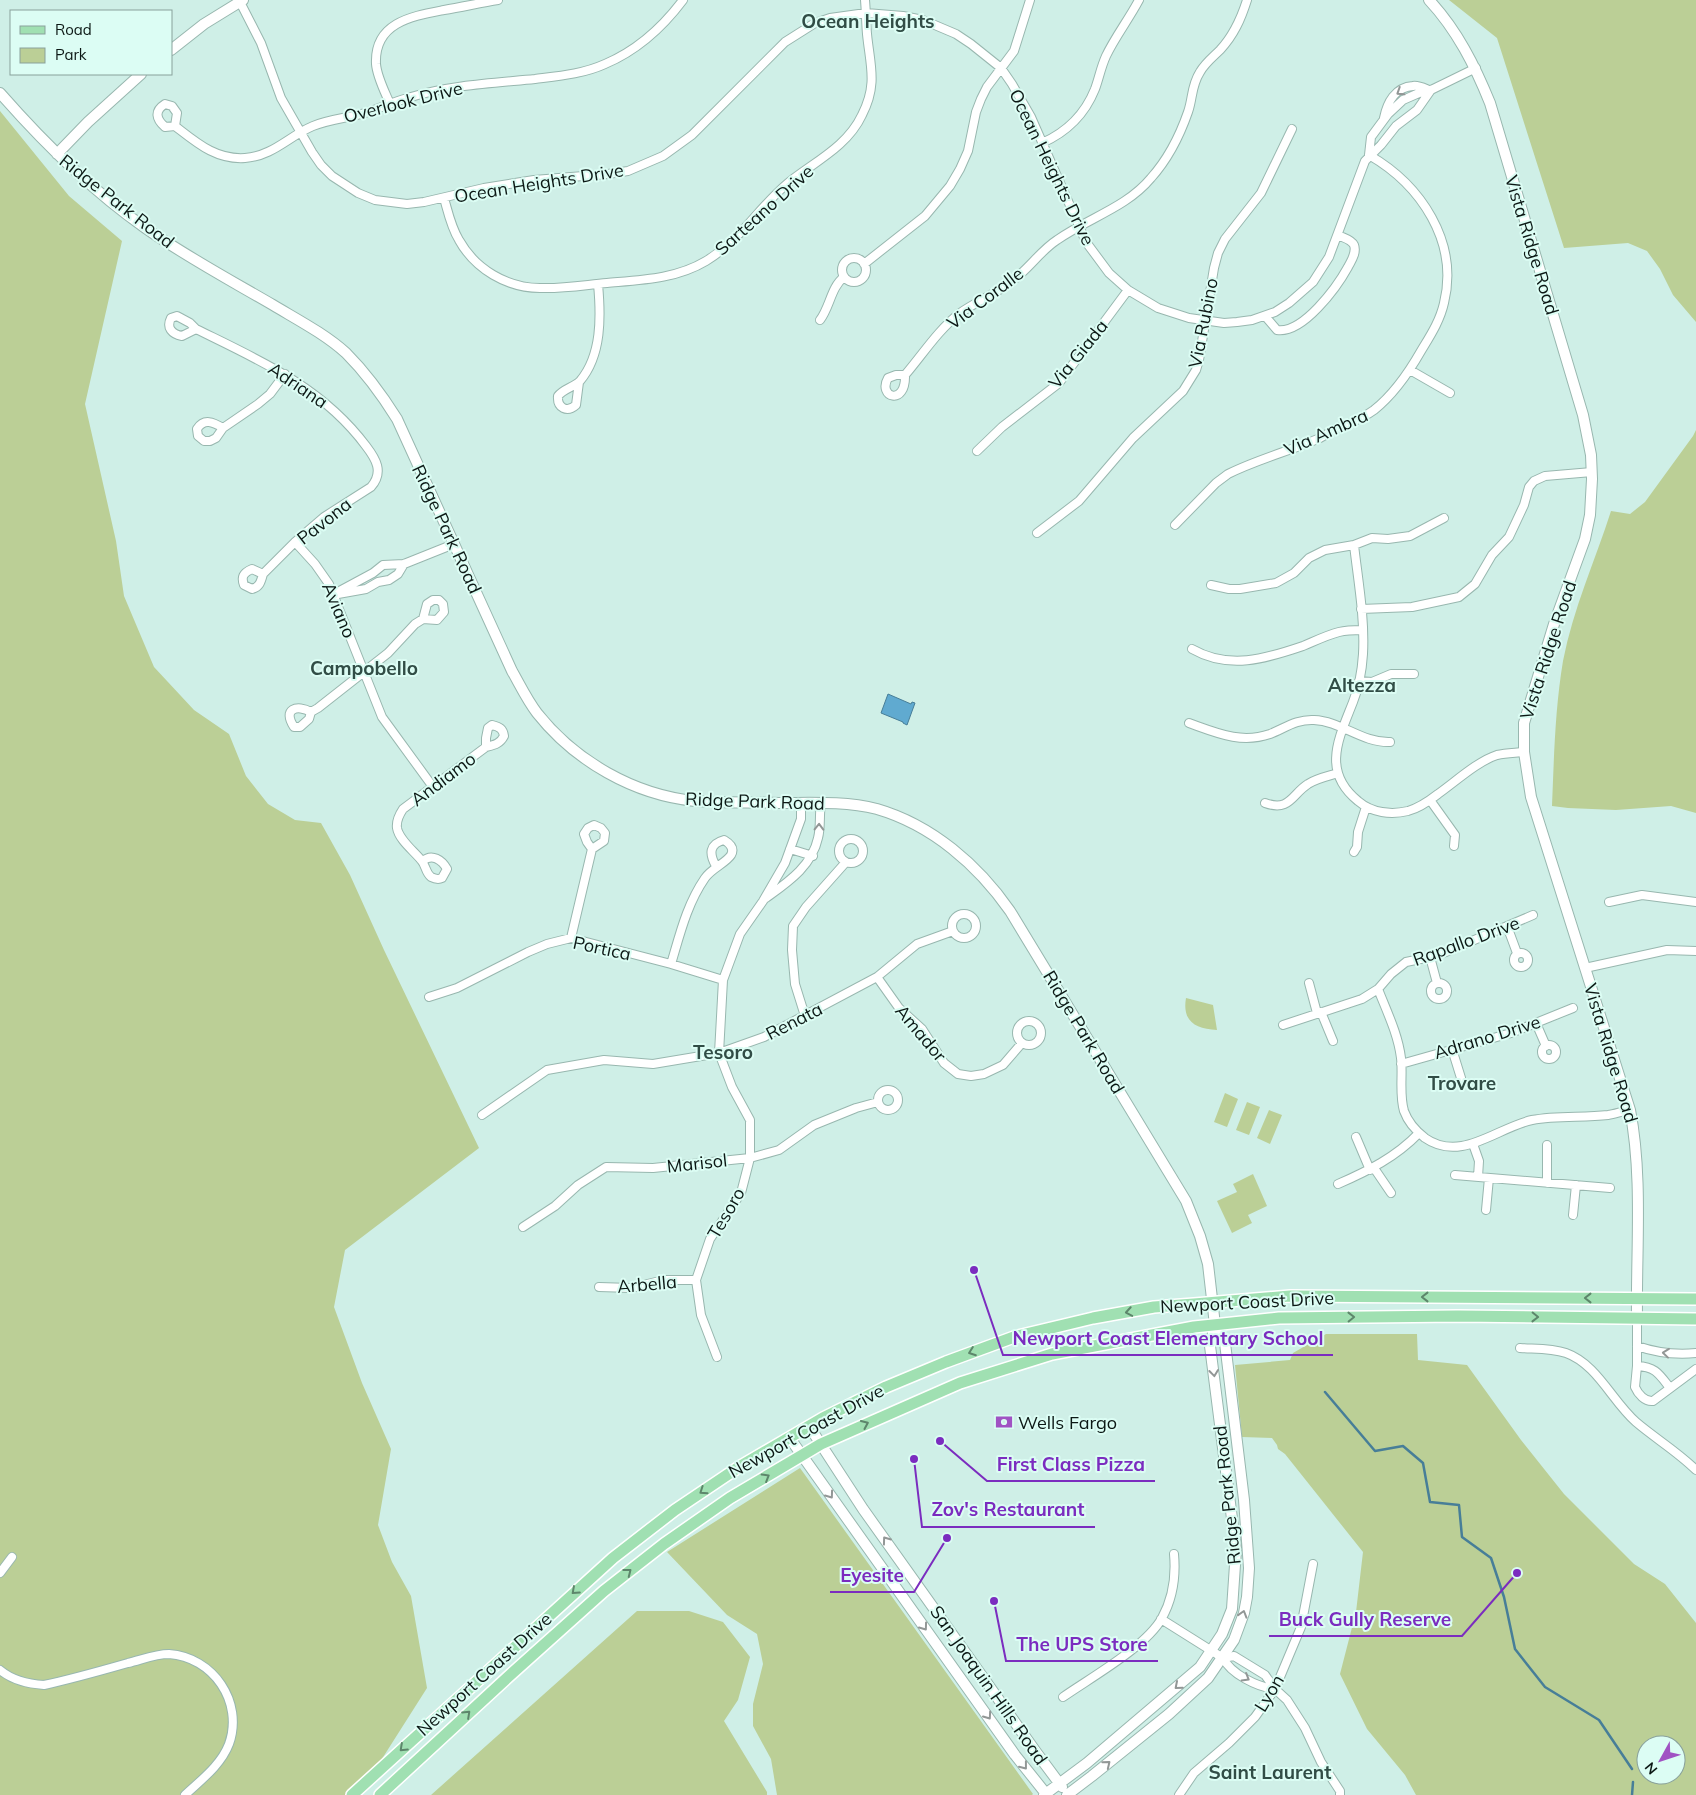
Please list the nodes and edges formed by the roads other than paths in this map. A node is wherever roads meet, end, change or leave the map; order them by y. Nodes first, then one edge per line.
1 (498, 0) edge
2 (683, 0) edge
3 (865, 0) edge
4 (1030, 0) edge
5 (1139, 0) edge
6 (1247, 0) edge
7 (1429, 0) edge
8 (241, 1) edge
9 (866, 13) junction
10 (172, 49) edge
11 (1000, 68) junction
12 (1476, 68) junction
13 (140, 75) edge
14 (1431, 90) junction
15 (0, 93) edge
16 (390, 104) junction
17 (175, 126) dead end
18 (1292, 129) dead end
19 (301, 132) junction
20 (1042, 143) junction
21 (57, 154) junction
22 (1369, 155) junction
23 (444, 198) junction
24 (1078, 226) junction
25 (1338, 235) junction
26 (864, 264) junction
27 (844, 277) junction
28 (598, 284) junction
29 (1128, 290) junction
30 (1265, 316) junction
31 (820, 320) dead end
32 (1206, 321) junction
33 (196, 329) dead end
34 (1410, 370) junction
35 (285, 374) junction
36 (905, 375) dead end
37 (579, 382) dead end
38 (1450, 393) dead end
39 (223, 428) dead end
40 (978, 451) dead end
41 (378, 467) joint
42 (1592, 472) junction
43 (1444, 518) dead end
44 (1175, 525) dead end
45 (1037, 533) dead end
46 (295, 542) junction
47 (454, 544) junction
48 (1354, 545) junction
49 (404, 564) junction
50 (374, 573) junction
51 (264, 574) dead end
52 (378, 582) junction
53 (1211, 585) dead end
54 (334, 594) junction
55 (1361, 609) junction
56 (423, 619) dead end
57 (1362, 630) junction
58 (1192, 650) dead end
59 (364, 672) junction
60 (1414, 674) dead end
61 (1359, 681) junction
62 (311, 712) dead end
63 (1189, 723) dead end
64 (1342, 728) junction
65 (1390, 742) dead end
66 (486, 747) dead end
67 (1524, 752) junction
68 (1338, 774) junction
69 (433, 786) junction
70 (1430, 800) junction
71 (801, 803) junction
72 (821, 803) junction
73 (1265, 803) dead end
74 (1366, 806) junction
75 (1454, 846) dead end
76 (592, 849) dead end
77 (790, 849) junction
78 (1354, 852) dead end
79 (813, 856) junction
80 (423, 861) dead end
81 (846, 862) dead end
82 (716, 866) dead end
83 (763, 901) junction
84 (1609, 902) dead end
85 (1696, 902) edge
86 (1534, 915) dead end
87 (1507, 926) junction
88 (953, 931) dead end
89 (572, 938) junction
90 (1696, 951) edge
91 (1518, 954) dead end
92 (1430, 957) junction
93 (671, 964) junction
94 (1585, 968) junction
95 (877, 977) junction
96 (723, 980) junction
97 (1309, 983) dead end
98 (1437, 983) dead end
99 (1378, 990) junction
100 (429, 997) dead end
101 (1573, 1008) dead end
102 (1319, 1013) junction
103 (804, 1016) junction
104 (1536, 1023) junction
105 (1283, 1025) dead end
106 (1333, 1041) dead end
107 (1022, 1043) dead end
108 (1546, 1046) dead end
109 (1452, 1049) junction
110 (719, 1053) junction
111 (1401, 1064) junction
112 (1460, 1078) dead end
113 (878, 1102) dead end
114 (1630, 1110) junction
115 (482, 1115) dead end
116 (1419, 1133) junction
117 (1356, 1137) dead end
118 (1473, 1144) junction
119 (1547, 1145) dead end
120 (750, 1158) junction
121 (1372, 1169) junction
122 (1455, 1175) dead end
123 (1478, 1177) junction
124 (1489, 1178) junction
125 (1548, 1183) junction
126 (1338, 1184) dead end
127 (1576, 1185) junction
128 (1610, 1188) dead end
129 (1391, 1194) dead end
130 (1486, 1210) dead end
131 (1574, 1215) dead end
132 (523, 1227) dead end
133 (696, 1280) junction
134 (599, 1287) dead end
135 (1636, 1298) junction
136 (1696, 1299) edge
137 (1212, 1302) junction
138 (1636, 1318) junction
139 (1696, 1318) edge
140 (1215, 1324) junction
141 (1637, 1346) junction
142 (1520, 1348) dead end
143 (1696, 1354) edge
144 (717, 1357) dead end
145 (1637, 1366) junction
146 (1696, 1368) edge
147 (1670, 1388) junction
148 (809, 1426) junction
149 (789, 1437) junction
150 (821, 1444) junction
151 (801, 1455) junction
152 (1696, 1470) edge
153 (1174, 1554) dead end
154 (12, 1557) dead end
155 (1313, 1564) dead end
156 (0, 1573) edge
157 (1161, 1619) junction
158 (1212, 1652) junction
159 (1222, 1658) junction
160 (0, 1670) edge
161 (1275, 1689) junction
162 (1063, 1697) dead end
163 (1059, 1783) junction
164 (185, 1795) edge
165 (352, 1795) edge
166 (380, 1795) edge
167 (1045, 1795) edge
168 (1068, 1795) edge
169 (1179, 1795) edge
170 (1340, 1795) edge

1 - 16 street
2 - 16 street, Overlook Drive
3 - 9 street, Sarteano Drive
4 - 11 street
5 - 20 street
6 - 24 street, Via Coralle
7 - 12 street, Vista Ridge Road
8 - 10 street
8 - 19 street, Ocean Heights Drive
9 - 11 street, Ocean Heights Drive
9 - 23 street, Ocean Heights Drive
9 - 28 street, Sarteano Drive
11 - 20 street, Ocean Heights Drive
11 - 26 street
12 - 14 street, Ocean Heights Drive
12 - 42 street, Vista Ridge Road
13 - 21 street
14 - 22 street, Ocean Heights Drive
14 -> 22 street, Ocean Heights Drive
15 - 21 street, Ridge Park Road
16 - 19 street, Overlook Drive
17 - 19 street, Overlook Drive
18 - 32 street, Via Rubino
19 - 23 street, Ocean Heights Drive
20 - 24 street, Ocean Heights Drive
21 - 47 street, Ridge Park Road
22 - 25 street, Ocean Heights Drive
22 - 34 street, Via Ambra
23 - 28 street, Sarteano Drive
24 - 29 street, Ocean Heights Drive
24 - 36 street, Via Coralle
25 - 30 street, Ocean Heights Drive
25 - 30 street
26 - 27 street
26 - 27 street
27 - 31 street
28 - 37 street
29 - 32 street, Ocean Heights Drive
29 - 40 street, Via Giada
30 - 32 street, Ocean Heights Drive
32 - 45 street, Via Rubino
33 - 35 street, Adriana
34 - 38 street
34 - 44 street, Via Ambra
35 - 39 street
35 - 41 street, Adriana
41 - 46 street, Pavona
42 - 55 street
42 - 67 street, Vista Ridge Road
43 - 48 street
46 - 51 street, Pavona
46 - 54 street, Aviano
47 - 49 street
47 - 71 street, Ridge Park Road
48 - 53 street
48 - 55 street
49 - 50 street
49 - 52 street
50 - 52 street
50 - 54 street
52 - 54 street
54 - 59 street, Aviano
55 - 57 street
56 - 59 street
57 - 58 street
57 - 61 street
59 - 62 street
59 - 69 street, Aviano
60 - 61 street
61 - 64 street
63 - 64 street
64 - 65 street
64 - 68 street
66 - 69 street, Andiamo
67 - 70 street
67 - 94 street, Vista Ridge Road
68 - 73 street
68 - 74 street
69 - 80 street, Andiamo
70 - 74 street
70 - 75 street
71 - 72 street, Ridge Park Road
71 - 77 street, Tesoro
79 -> 72 street, Tesoro
72 - 137 street, Ridge Park Road
74 - 78 street
76 - 89 street
77 - 79 street
77 - 83 street, Tesoro
79 - 83 street, Tesoro
81 - 103 street
82 - 93 street
83 - 96 street, Tesoro
84 - 85 street
86 - 87 street, Rapallo Drive
87 - 91 street
87 - 92 street, Rapallo Drive
88 - 95 street, Renata
89 - 93 street, Portica
89 - 100 street, Portica
90 - 94 street
92 - 98 street
92 - 99 street, Rapallo Drive
93 - 96 street, Portica
94 - 114 street, Vista Ridge Road
95 - 103 street, Renata
95 - 107 street, Amador
96 - 110 street, Tesoro
97 - 102 street
99 - 102 street
99 - 111 street
101 - 104 street, Adrano Drive
102 - 105 street
102 - 106 street
103 - 110 street, Renata
104 - 108 street
104 - 109 street, Adrano Drive
109 - 111 street, Adrano Drive
109 - 112 street
110 - 115 street, Renata
110 - 120 street, Tesoro
111 - 116 street
113 - 120 street, Marisol
114 - 118 street
114 - 135 street, Vista Ridge Road
116 - 118 street
116 - 121 street
117 - 121 street
118 - 123 street
119 - 125 street
120 - 132 street, Marisol
120 - 133 street, Tesoro
121 - 126 street
121 - 129 street
122 - 123 street
123 - 124 street
124 - 125 street
124 - 130 street
125 - 127 street
127 - 128 street
127 - 131 street
133 - 134 street, Arbella
133 - 144 street, Tesoro
135 - 136 main road, Newport Coast Drive
135 -> 137 main road, Newport Coast Drive
135 - 138 street, Vista Ridge Road
137 - 140 street, Ridge Park Road
137 -> 148 main road, Newport Coast Drive
138 - 139 main road, Newport Coast Drive
140 -> 138 main road, Newport Coast Drive
138 - 141 street
150 -> 140 main road, Newport Coast Drive
140 -> 158 street, Ridge Park Road
159 -> 140 street, Ridge Park Road
143 -> 141 street
141 - 145 street
142 - 152 street
145 - 147 street
145 - 147 street
146 - 147 street
148 - 149 main road, Newport Coast Drive
148 - 150 street, San Joaquin Hills Road
149 - 151 street, San Joaquin Hills Road
149 -> 165 main road, Newport Coast Drive
150 - 151 main road, Newport Coast Drive
163 -> 150 street, San Joaquin Hills Road
166 -> 151 main road, Newport Coast Drive
151 -> 167 street, San Joaquin Hills Road
153 - 157 street
154 - 156 street
155 - 161 street, Lyon
157 - 158 street
157 - 162 street
158 - 159 street
158 -> 163 street, Ridge Park Road
159 -> 161 street
159 - 161 street
168 -> 159 street, Ridge Park Road
160 - 164 street
161 - 169 street, Lyon
161 - 170 street
163 - 167 street, Ridge Park Road
163 - 168 street, San Joaquin Hills Road

